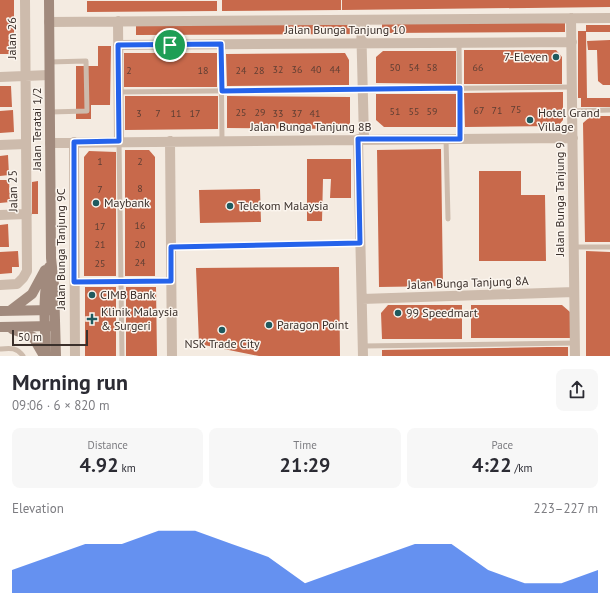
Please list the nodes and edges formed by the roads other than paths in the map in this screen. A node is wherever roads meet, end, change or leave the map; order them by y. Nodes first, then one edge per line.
1 (25, 0) edge
2 (49, 0) edge
3 (572, 18) junction
4 (610, 18) edge
5 (361, 20) junction
6 (118, 21) junction
7 (49, 22) junction
8 (572, 42) junction
9 (362, 43) junction
10 (459, 43) junction
11 (221, 44) junction
12 (118, 45) junction
13 (49, 62) junction
14 (49, 75) junction
15 (25, 76) junction
16 (0, 78) edge
17 (573, 87) junction
18 (460, 88) junction
19 (363, 89) junction
20 (222, 91) junction
21 (119, 92) junction
22 (573, 110) junction
23 (610, 110) edge
24 (50, 112) junction
25 (573, 138) junction
26 (361, 139) junction
27 (446, 139) junction
28 (460, 139) junction
29 (222, 140) junction
30 (119, 141) junction
31 (170, 141) junction
32 (50, 142) junction
33 (74, 142) junction
34 (26, 144) junction
35 (0, 145) edge
36 (27, 214) junction
37 (0, 215) edge
38 (448, 219) dead end
39 (360, 243) junction
40 (171, 247) junction
41 (574, 247) junction
42 (610, 247) edge
43 (51, 258) junction
44 (121, 281) junction
45 (171, 281) junction
46 (74, 282) junction
47 (0, 285) edge
48 (574, 292) junction
49 (362, 299) junction
50 (11, 310) junction
51 (44, 310) junction
52 (55, 310) junction
53 (0, 311) edge
54 (3, 326) edge
55 (45, 326) junction
56 (56, 326) junction
57 (574, 344) junction
58 (0, 348) edge
59 (363, 351) edge
60 (23, 356) edge
61 (45, 356) edge
62 (56, 356) edge
63 (75, 356) edge
64 (122, 356) edge
65 (172, 356) edge
66 (575, 356) edge

1 - 15 street, Jalan 26
2 - 7 main road, Jalan Teratai 1/2
3 - 4 street
3 - 5 street
3 - 8 street, Jalan Bunga Tanjung 9
5 - 6 street
5 - 9 street
6 - 7 street
6 - 12 street
7 - 13 main road, Jalan Teratai 1/2
8 - 10 street, Jalan Bunga Tanjung 10
8 - 17 street, Jalan Bunga Tanjung 9
9 - 10 street, Jalan Bunga Tanjung 10
9 - 11 street, Jalan Bunga Tanjung 10
9 - 19 street
10 - 18 lane
11 - 12 street, Jalan Bunga Tanjung 10
11 - 20 lane
12 - 21 street
13 - 14 main road, Jalan Teratai 1/2
13 - 24 lane
14 - 15 street
14 - 24 main road, Jalan Teratai 1/2
15 - 16 street
15 - 34 street, Jalan 25
17 - 18 lane
17 - 22 street, Jalan Bunga Tanjung 9
18 - 19 lane
18 - 28 lane
19 - 20 lane
19 - 26 street
20 - 21 lane
20 - 29 lane
21 - 30 street
22 - 23 lane
22 - 25 street, Jalan Bunga Tanjung 9
24 - 32 main road, Jalan Teratai 1/2
25 - 28 street, Jalan Bunga Tanjung 8B
25 - 41 street, Jalan Bunga Tanjung 9
26 - 27 street, Jalan Bunga Tanjung 8B
26 - 29 street, Jalan Bunga Tanjung 8B
26 - 39 street
27 - 28 street, Jalan Bunga Tanjung 8B
27 - 38 lane
29 - 31 street, Jalan Bunga Tanjung 8B
30 - 31 street, Jalan Bunga Tanjung 8B
30 - 33 street, Jalan Bunga Tanjung 8B
30 - 44 lane
31 - 40 street
32 - 33 street, Jalan Bunga Tanjung 8B
32 - 43 main road, Jalan Teratai 1/2
33 - 46 street, Jalan Bunga Tanjung 9C
34 - 35 street
34 - 36 street, Jalan 25
36 - 37 street
36 - 47 street, Jalan 25
39 - 40 lane
39 - 49 street
40 - 45 street
41 - 42 lane
41 - 48 street, Jalan Bunga Tanjung 9
43 - 50 main road
43 - 51 main road, Jalan Teratai 1/2
43 - 52 main road, Jalan Teratai 1/2
44 - 45 lane
44 - 46 lane
44 - 64 lane
45 - 65 street
46 - 63 street, Jalan Bunga Tanjung 9C
48 - 49 street, Jalan Bunga Tanjung 8A
48 - 57 street, Jalan Bunga Tanjung 9
49 - 59 street
50 - 51 main road
50 - 53 main road
51 - 52 main road
51 - 55 main road, Jalan Teratai 1/2
52 - 56 main road, Jalan Teratai 1/2
54 - 55 main road
54 - 61 main road
55 - 56 main road
55 - 61 main road, Jalan Teratai 1/2
56 - 62 main road, Jalan Teratai 1/2
57 - 59 lane
57 - 66 street, Jalan Bunga Tanjung 9
58 - 60 lane

